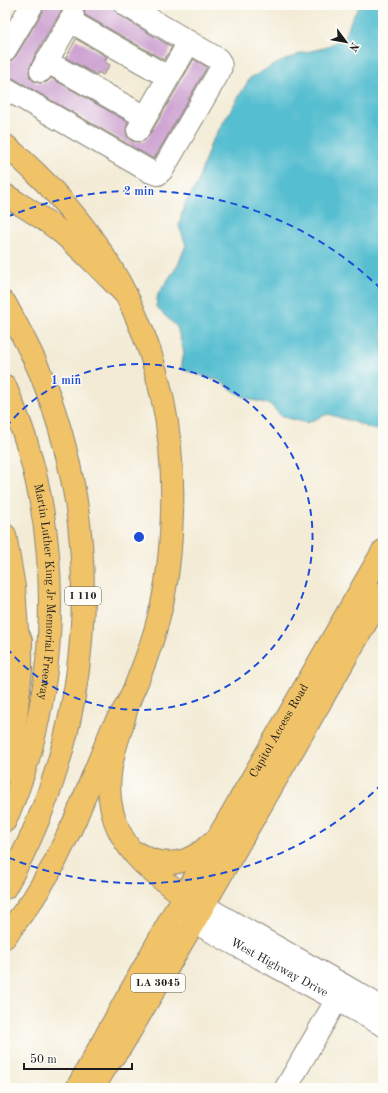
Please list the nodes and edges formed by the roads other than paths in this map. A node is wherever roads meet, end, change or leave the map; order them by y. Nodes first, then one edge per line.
1 (32, 5) edge
2 (126, 5) edge
3 (74, 13) edge
4 (189, 42) junction
5 (5, 50) edge
6 (42, 69) junction
7 (170, 73) junction
8 (5, 88) edge
9 (24, 99) junction
10 (140, 126) junction
11 (5, 145) edge
12 (123, 155) junction
13 (5, 195) edge
14 (126, 295) junction
15 (5, 303) edge
16 (5, 386) edge
17 (5, 535) edge
18 (383, 551) edge
19 (376, 579) edge
20 (383, 593) edge
21 (17, 631) junction
22 (5, 683) edge
23 (128, 703) junction
24 (5, 771) edge
25 (5, 821) edge
26 (219, 835) junction
27 (129, 848) junction
28 (5, 888) edge
29 (180, 903) junction
30 (199, 914) junction
31 (5, 938) edge
32 (341, 992) junction
33 (383, 1009) edge
34 (383, 1025) edge
35 (122, 1045) junction
36 (77, 1088) edge
37 (94, 1088) edge
38 (105, 1088) edge
39 (286, 1088) edge

1 - 5 street
2 - 4 street
3 - 6 street
3 - 7 street
4 - 7 street
4 - 12 street
6 - 9 street
6 - 10 street
7 - 10 street
8 - 9 street
9 - 12 street
10 - 12 street
11 - 14 main road
13 - 14 main road
14 - 23 main road
15 - 28 main road, I 110
16 - 25 main road, Martin Luther King Jr Memorial Freeway / I 110
17 - 21 main road
18 - 19 main road, Capitol Access Road
19 - 26 main road, Capitol Access Road
20 - 30 main road, Capitol Access Road / LA 3045
21 - 22 main road
21 - 24 main road
23 - 27 main road
23 - 31 main road
26 - 27 main road
26 - 29 main road, Capitol Access Road
27 - 29 main road
29 - 30 street, West Highway Drive
29 - 36 main road, Capitol Access Road
30 - 32 street, West Highway Drive
30 - 35 main road, LA 3045
32 - 33 street, West Highway Drive
32 - 34 street, West Highway Drive
32 - 39 street
35 - 37 main road
35 - 38 main road

